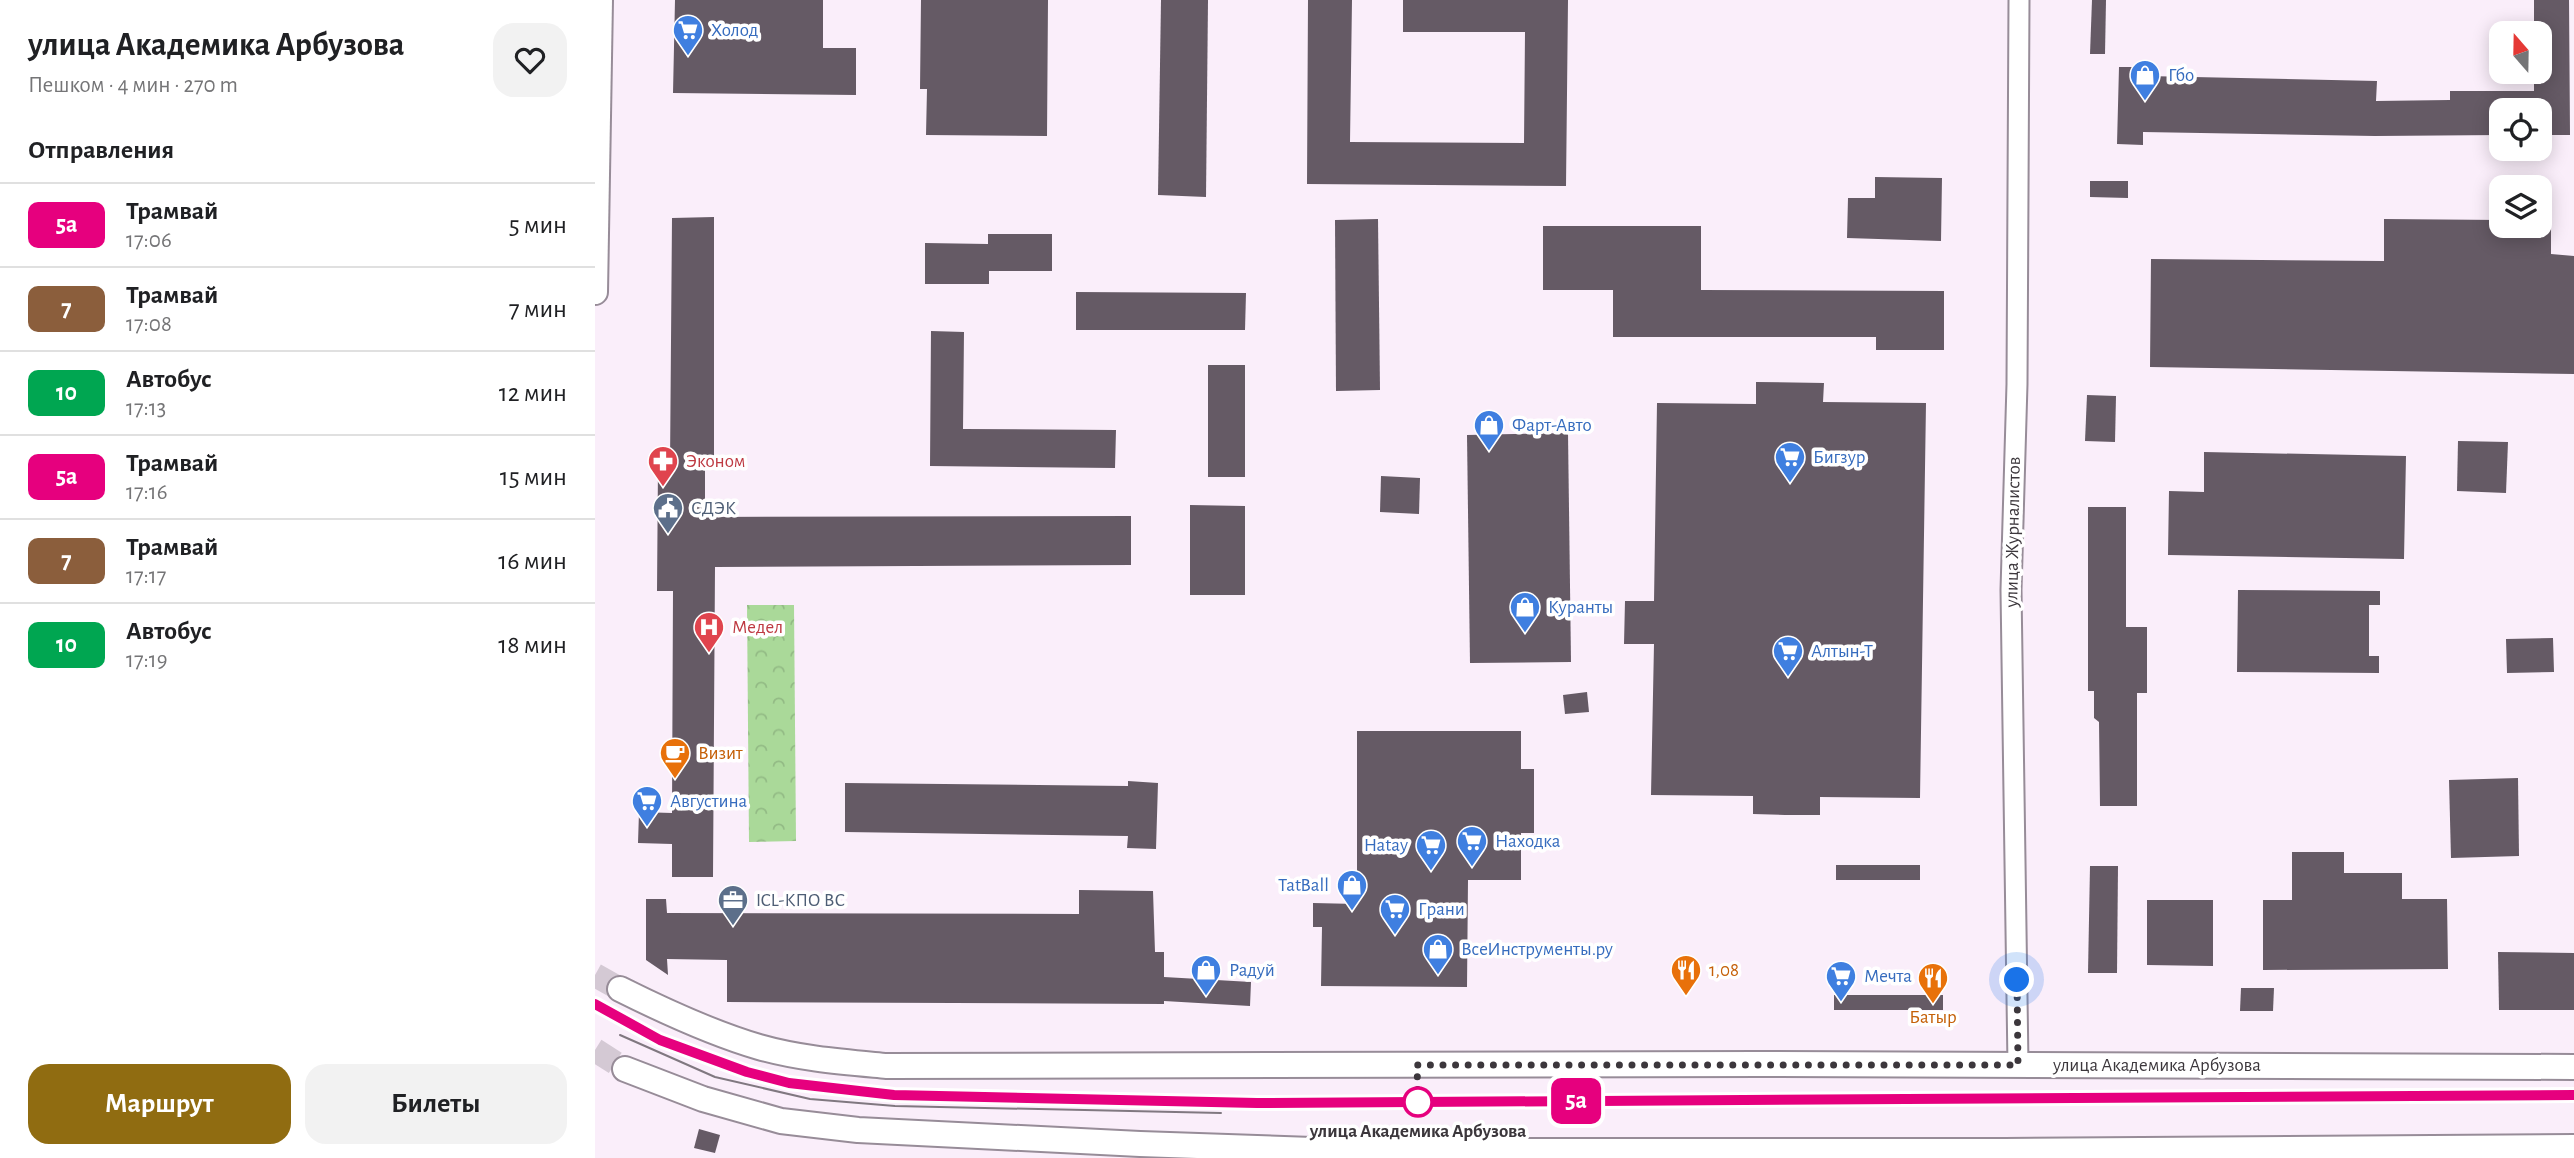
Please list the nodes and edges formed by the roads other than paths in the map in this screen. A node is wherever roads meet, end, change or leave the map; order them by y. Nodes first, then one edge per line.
1 (600, 0) edge
2 (2019, 0) edge
3 (595, 292) edge
4 (619, 989) tunnel mouth
5 (2018, 1065) junction
6 (2574, 1067) edge
7 (625, 1069) tunnel mouth
8 (2574, 1147) edge
9 (2005, 1155) edge
10 (1335, 1156) edge

1 - 3 main road
2 - 5 street, улица Журналистов
4 - 5 main road, улица Академика Арбузова
5 - 6 main road, улица Академика Арбузова
7 - 10 main road
8 - 9 main road
9 - 10 main road

